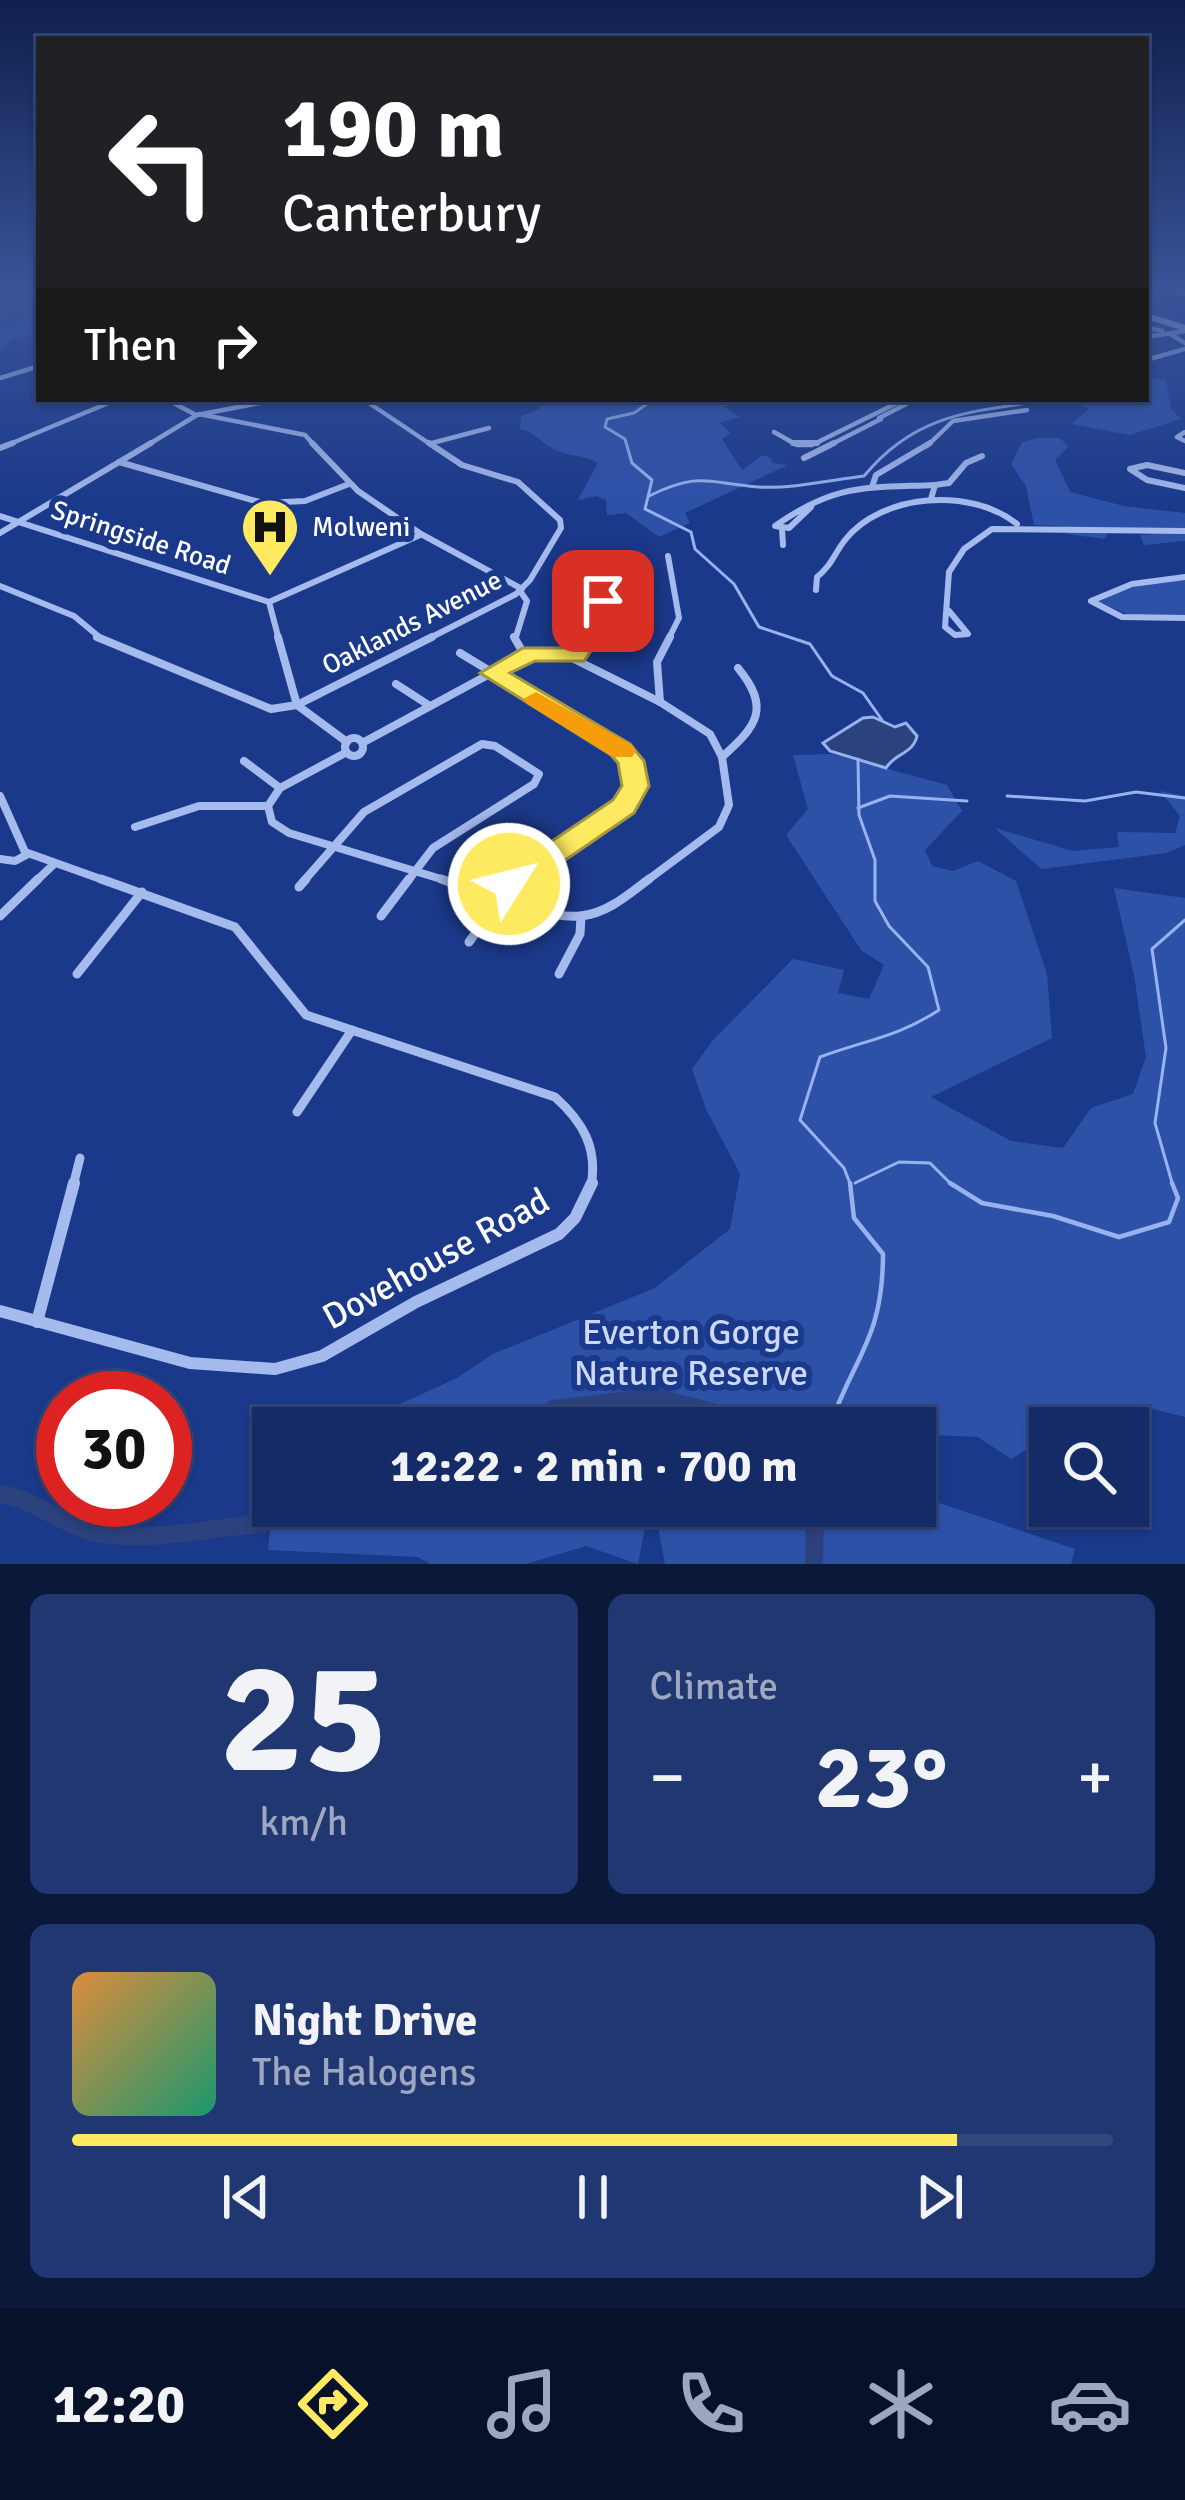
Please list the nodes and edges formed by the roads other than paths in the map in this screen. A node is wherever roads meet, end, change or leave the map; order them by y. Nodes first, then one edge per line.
1 (36, 367) edge
2 (0, 379) edge
3 (111, 402) edge
4 (172, 402) edge
5 (265, 402) edge
6 (367, 402) edge
7 (898, 402) edge
8 (910, 402) edge
9 (1027, 410) dead end
10 (198, 415) junction
11 (872, 415) junction
12 (881, 418) junction
13 (489, 428) dead end
14 (774, 432) dead end
15 (430, 444) junction
16 (0, 448) edge
17 (982, 456) dead end
18 (805, 458) dead end
19 (118, 461) junction
20 (1185, 473) edge
21 (349, 484) junction
22 (934, 485) junction
23 (872, 487) junction
24 (1185, 488) edge
25 (931, 500) junction
26 (0, 516) edge
27 (19, 521) junction
28 (1018, 525) junction
29 (1185, 531) edge
30 (0, 533) edge
31 (421, 534) junction
32 (784, 545) dead end
33 (668, 556) dead end
34 (601, 577) dead end
35 (1185, 578) edge
36 (0, 586) edge
37 (521, 590) junction
38 (816, 590) dead end
39 (268, 602) junction
40 (949, 611) dead end
41 (1185, 618) edge
42 (460, 652) dead end
43 (525, 656) junction
44 (575, 656) junction
45 (738, 668) dead end
46 (492, 673) junction
47 (396, 684) dead end
48 (660, 702) junction
49 (297, 705) junction
50 (430, 706) junction
51 (346, 747) junction
52 (722, 757) junction
53 (244, 760) dead end
54 (280, 788) junction
55 (0, 796) edge
56 (268, 806) junction
57 (135, 827) dead end
58 (332, 847) junction
59 (28, 854) junction
60 (0, 859) edge
61 (54, 864) junction
62 (412, 873) junction
63 (299, 887) dead end
64 (142, 892) junction
65 (497, 897) junction
66 (0, 916) edge
67 (381, 916) dead end
68 (581, 916) junction
69 (469, 942) dead end
70 (77, 974) dead end
71 (559, 974) dead end
72 (352, 1030) junction
73 (297, 1112) dead end
74 (80, 1158) dead end
75 (0, 1312) edge
76 (37, 1322) junction

1 - 2 street
3 - 16 street
4 - 10 street
5 - 10 street
6 - 15 street, Oaklands Avenue
7 - 11 street
8 - 12 street
9 - 23 street
10 - 19 street
10 - 21 street
11 - 12 street
11 - 14 street
12 - 18 street
13 - 15 street
15 - 37 street, Oaklands Avenue
17 - 22 street
19 - 21 street
19 - 27 street
20 - 24 street
21 - 31 street
22 - 23 street
22 - 25 street
23 - 32 street
25 - 28 street
25 - 38 street
26 - 27 street, Springside Road
27 - 30 street
27 - 39 street, Springside Road
28 - 29 street
28 - 40 street
31 - 37 street
31 - 39 street
33 - 48 street
34 - 44 street
35 - 41 street
36 - 49 street
37 - 43 street
37 - 49 street, Oaklands Avenue
39 - 49 street
42 - 46 street
43 - 44 street
43 - 46 street
44 - 48 street
45 - 52 street
46 - 50 street
46 - 65 street
47 - 50 street
48 - 52 street
49 - 51 street
50 - 51 street
51 - 54 street
52 - 68 street
53 - 54 street
54 - 56 street
55 - 59 street
56 - 57 street
56 - 58 street
58 - 62 street
58 - 62 street
58 - 63 street
59 - 60 street
59 - 61 street, Dovehouse Road
61 - 64 street, Dovehouse Road
61 - 66 street
62 - 65 street
62 - 67 street
64 - 70 street
64 - 72 street, Dovehouse Road
65 - 68 street
65 - 69 street
68 - 71 street
72 - 73 street
72 - 76 street, Dovehouse Road
74 - 76 street
75 - 76 street, Dovehouse Road

